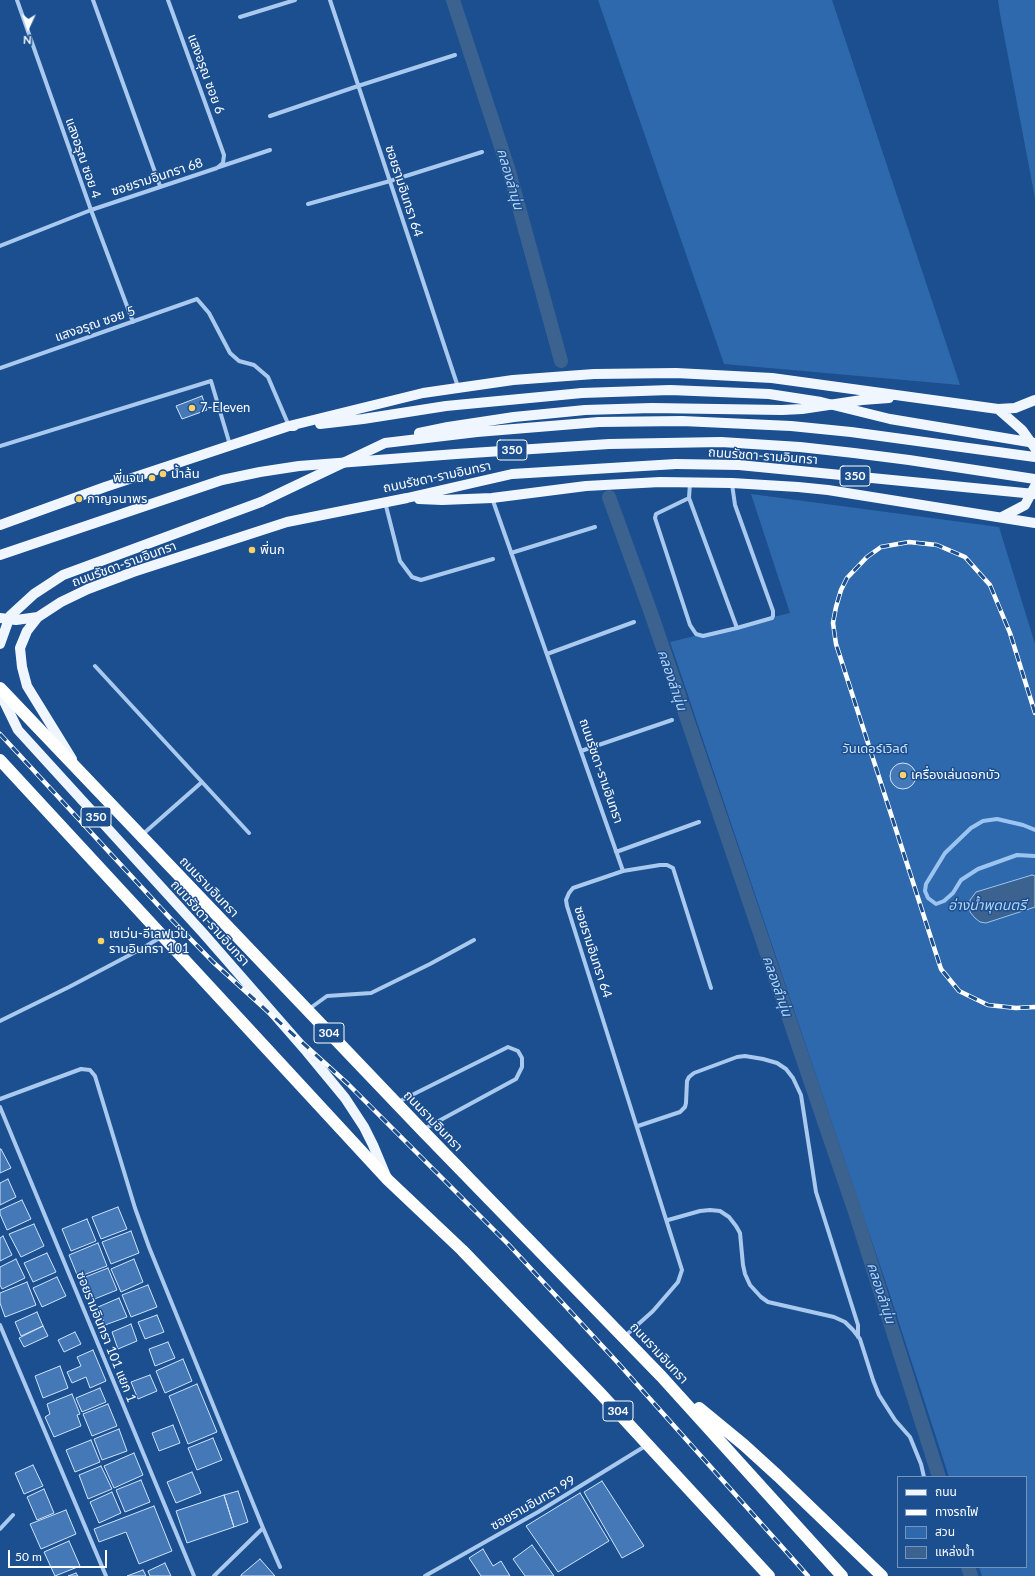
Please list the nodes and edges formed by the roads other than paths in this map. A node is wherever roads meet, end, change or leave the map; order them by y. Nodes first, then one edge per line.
1 (17, 0) edge
2 (94, 0) edge
3 (168, 0) edge
4 (295, 0) edge
5 (330, 0) edge
6 (240, 17) dead end
7 (454, 55) dead end
8 (358, 86) junction
9 (270, 116) dead end
10 (270, 150) dead end
11 (482, 152) dead end
12 (224, 155) joint
13 (217, 168) junction
14 (390, 181) junction
15 (160, 186) junction
16 (308, 204) dead end
17 (91, 210) junction
18 (0, 246) edge
19 (133, 322) junction
20 (0, 368) edge
21 (458, 387) junction
22 (921, 398) junction
23 (1035, 400) edge
24 (998, 409) junction
25 (289, 426) junction
26 (385, 443) junction
27 (1035, 443) edge
28 (230, 445) junction
29 (0, 446) edge
30 (1035, 448) edge
31 (1035, 457) edge
32 (1035, 479) edge
33 (690, 483) junction
34 (732, 483) junction
35 (1035, 486) edge
36 (1035, 494) edge
37 (407, 498) junction
38 (492, 498) junction
39 (689, 498) junction
40 (385, 502) junction
41 (1002, 517) junction
42 (1035, 523) edge
43 (2, 526) edge
44 (595, 527) dead end
45 (511, 553) junction
46 (0, 555) edge
47 (493, 559) dead end
48 (38, 617) junction
49 (0, 618) edge
50 (634, 622) dead end
51 (737, 628) junction
52 (0, 644) edge
53 (547, 654) junction
54 (95, 666) dead end
55 (0, 688) edge
56 (0, 693) edge
57 (672, 720) dead end
58 (581, 751) junction
59 (0, 760) edge
60 (80, 770) junction
61 (202, 782) junction
62 (699, 822) dead end
63 (250, 833) dead end
64 (141, 836) junction
65 (616, 852) junction
66 (623, 871) junction
67 (162, 936) junction
68 (474, 940) dead end
69 (711, 988) dead end
70 (307, 1010) junction
71 (0, 1021) edge
72 (0, 1099) edge
73 (396, 1103) junction
74 (0, 1107) edge
75 (638, 1126) junction
76 (422, 1130) junction
77 (388, 1180) junction
78 (668, 1220) junction
79 (0, 1325) edge
80 (624, 1337) junction
81 (858, 1337) junction
82 (661, 1376) junction
83 (649, 1444) junction
84 (924, 1476) edge
85 (13, 1515) dead end
86 (263, 1528) junction
87 (0, 1529) edge
88 (280, 1567) dead end
89 (106, 1576) edge
90 (194, 1576) edge
91 (214, 1576) edge
92 (425, 1576) edge
93 (769, 1576) edge
94 (842, 1576) edge
95 (882, 1576) edge

1 - 17 street, แสงอรุณ ซอย 4
2 - 15 street
3 - 12 street, แสงอรุณ ซอย 6
4 - 6 street
5 - 8 street, ซอยรามอินทรา 64
7 - 8 street
8 - 9 street
8 - 14 street, ซอยรามอินทรา 64
10 - 13 street
11 - 14 street
12 - 13 street, ซอยรามอินทรา 68
13 - 15 street, ซอยรามอินทรา 68
14 - 16 street
14 - 21 street, ซอยรามอินทรา 64
15 - 17 street, ซอยรามอินทรา 68
17 - 18 street, ซอยรามอินทรา 68
17 - 19 street, แสงอรุณ ซอย 4
19 - 20 street, แสงอรุณ ซอย 5
19 - 25 street, แสงอรุณ ซอย 5
21 - 22 main road
21 - 25 main road
22 - 24 main road
22 - 26 main road
23 - 24 main road
24 - 30 main road
25 - 27 main road, bridge
25 - 28 main road
26 - 31 main road, ถนนรัชดา-รามอินทรา / 350
26 - 52 main road, ถนนรัชดา-รามอินทรา / 350, bridge
28 - 29 street
28 - 43 main road
32 - 46 main road, ถนนรัชดา-รามอินทรา / 350, bridge
33 - 34 main road
33 - 38 main road
33 - 39 street
34 - 41 main road
34 - 51 street
35 - 41 main road
36 - 37 main road, ถนนรัชดา-รามอินทรา / 350, bridge
37 - 38 main road
37 - 40 main road, ถนนรัชดา-รามอินทรา / 350
38 - 45 street, ถนนรัชดา-รามอินทรา
39 - 51 street
39 - 51 street
40 - 47 street
40 - 48 main road, ถนนรัชดา-รามอินทรา / 350
41 - 42 main road
44 - 45 street
45 - 53 street, ถนนรัชดา-รามอินทรา
48 - 49 main road
48 - 60 main road, ถนนรัชดา-รามอินทรา / 350
50 - 53 street
53 - 58 street, ถนนรัชดา-รามอินทรา
54 - 61 street
55 - 60 highway, ถนนรามอินทรา / 304
56 - 77 main road, ถนนรัชดา-รามอินทรา / 350
57 - 58 street
58 - 65 street, ถนนรัชดา-รามอินทรา
59 - 67 highway, 304
60 - 64 highway, ถนนรามอินทรา / 304
61 - 63 street
61 - 64 street
62 - 65 street
64 - 70 highway, ถนนรามอินทรา / 304
65 - 66 street, ถนนรัชดา-รามอินทรา
66 - 69 street, ซอยรามอินทรา 64
66 - 75 street, ซอยรามอินทรา 64
67 - 71 street
67 - 77 highway, 304
68 - 70 street
70 - 73 highway, ถนนรามอินทรา / 304
72 - 86 street
73 - 76 highway, ถนนรามอินทรา / 304
73 - 76 street
74 - 90 street, ซอยรามอินทรา 101 แยก 1
75 - 78 street, ซอยรามอินทรา 64
75 - 81 street
76 - 80 highway, ถนนรามอินทรา / 304
77 - 83 highway, 304
78 - 80 street, ซอยรามอินทรา 64
78 - 81 street
79 - 89 street
80 - 82 highway, ถนนรามอินทรา / 304
81 - 84 street
82 - 94 highway, ถนนรามอินทรา / 304
82 - 95 highway
83 - 92 street, ซอยรามอินทรา 99
83 - 93 highway, 304
85 - 87 street
86 - 88 street
86 - 91 street

